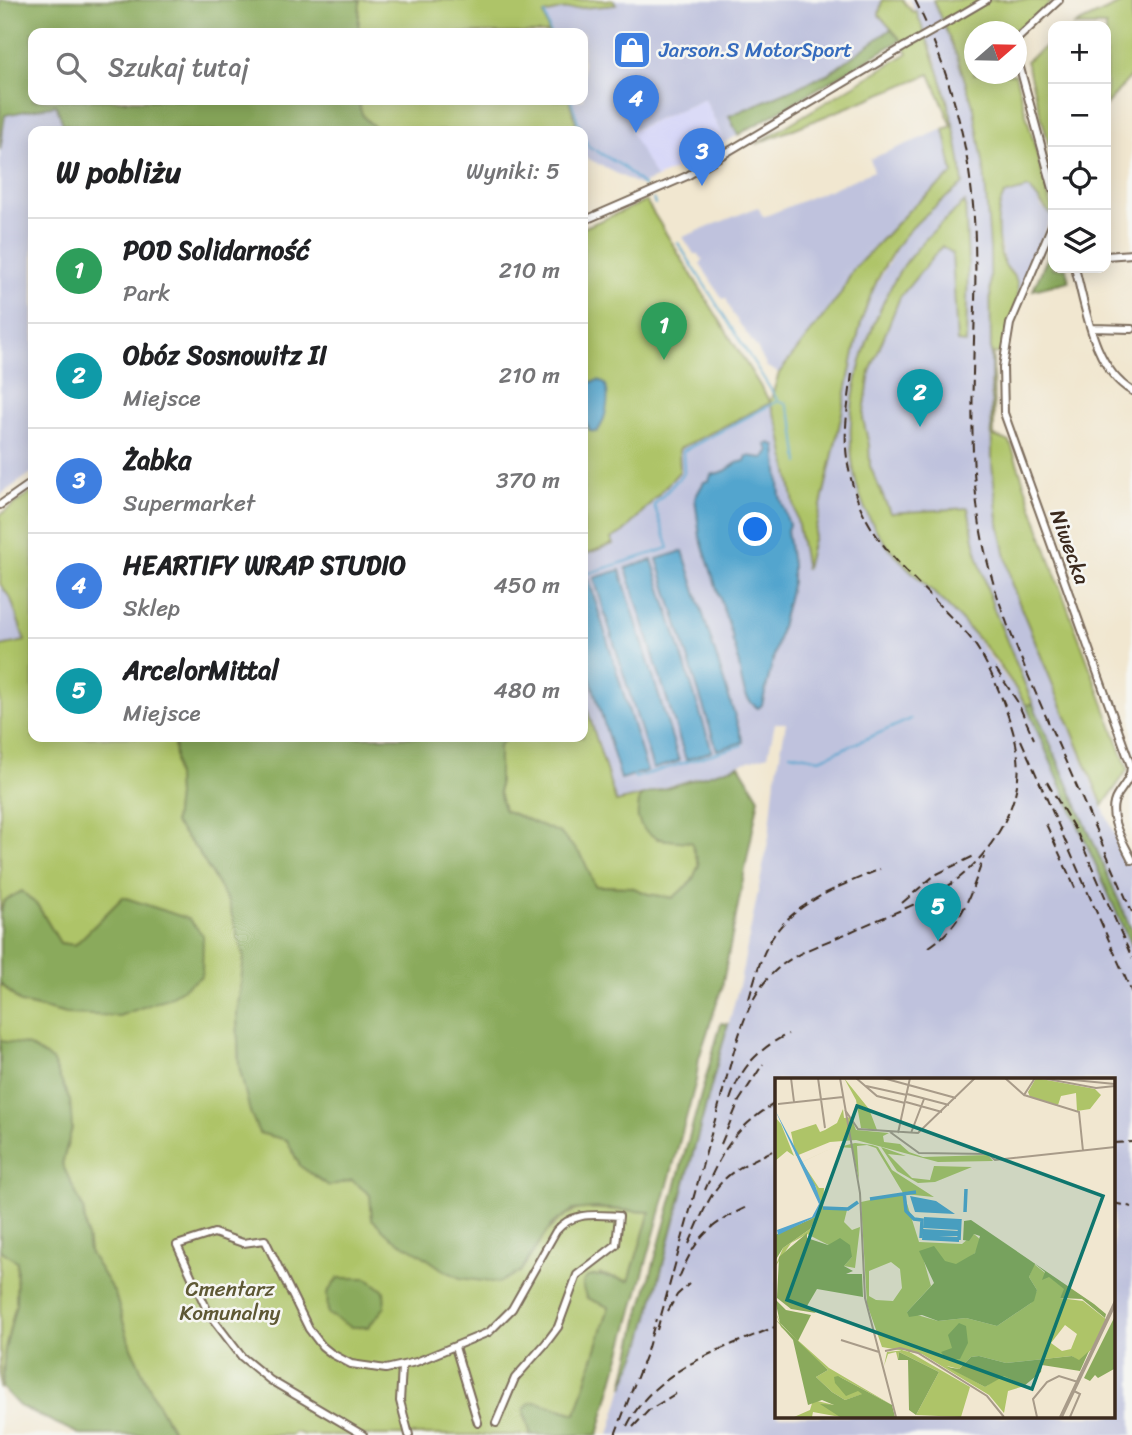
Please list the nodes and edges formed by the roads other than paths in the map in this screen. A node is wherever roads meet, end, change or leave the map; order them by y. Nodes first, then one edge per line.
1 (986, 0) edge
2 (1059, 0) edge
3 (1027, 30) edge
4 (1025, 84) edge
5 (1048, 170) edge
6 (588, 219) edge
7 (1048, 239) edge
8 (1132, 254) edge
9 (1111, 256) edge
10 (1076, 273) edge
11 (1092, 328) junction
12 (1132, 328) edge
13 (1132, 391) edge
14 (28, 485) edge
15 (0, 505) edge
16 (1132, 860) edge
17 (455, 1347) dead end
18 (402, 1367) junction
19 (478, 1423) dead end
20 (496, 1423) dead end
21 (363, 1435) edge
22 (409, 1435) edge

1 - 6 street, bridge
2 - 3 street
4 - 5 street
7 - 16 street, Niwecka
8 - 9 street
10 - 11 street
11 - 12 street
11 - 13 street
14 - 15 street
17 - 19 street
18 - 20 street
18 - 21 street
18 - 22 street

